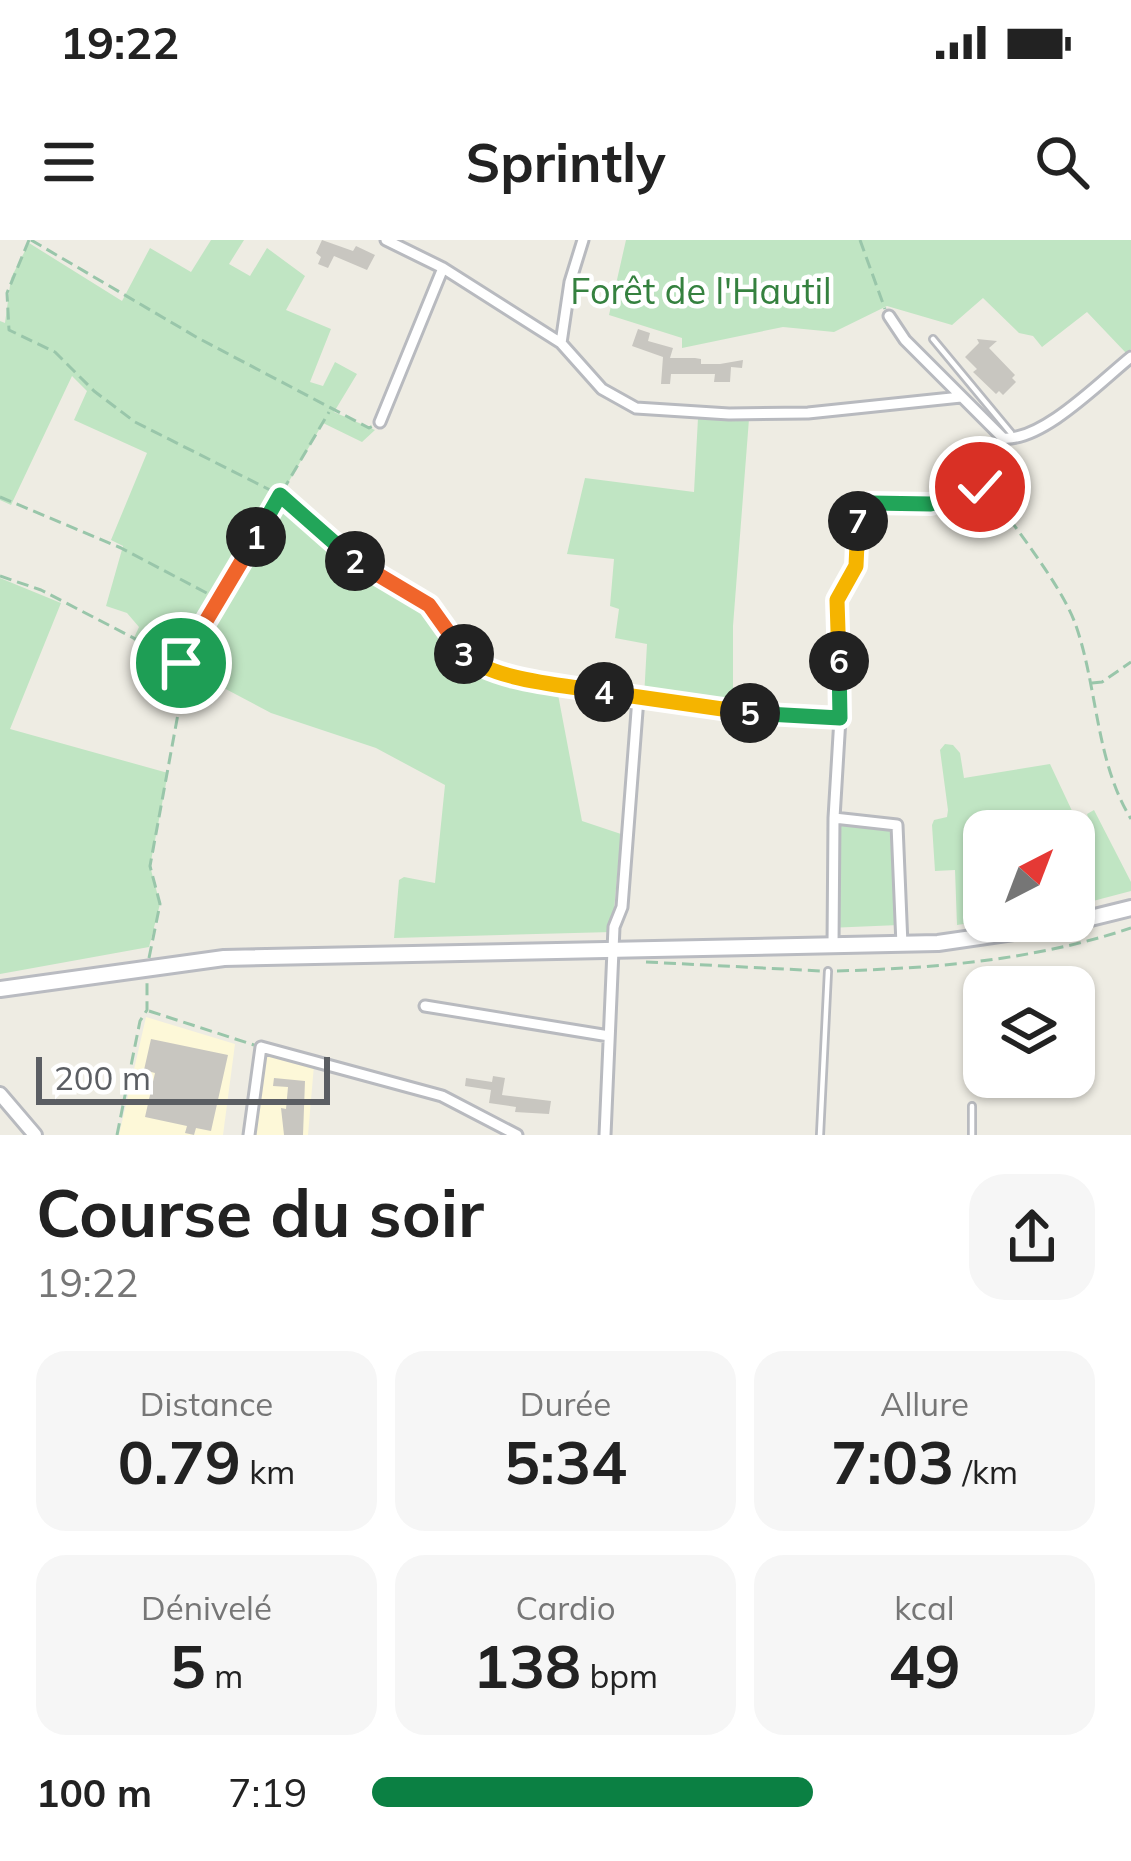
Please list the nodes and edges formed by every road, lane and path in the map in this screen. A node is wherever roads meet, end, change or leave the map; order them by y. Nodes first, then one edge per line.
1 (29, 240) edge
2 (386, 240) edge
3 (416, 240) edge
4 (583, 240) edge
5 (860, 240) edge
6 (410, 253) junction
7 (442, 268) junction
8 (890, 316) joint
9 (0, 326) edge
10 (10, 330) junction
11 (933, 339) dead end
12 (561, 343) junction
13 (1131, 357) edge
14 (958, 369) junction
15 (950, 385) junction
16 (961, 397) junction
17 (333, 410) junction
18 (380, 422) joint
19 (1008, 438) junction
20 (986, 483) junction
21 (280, 495) junction
22 (0, 497) edge
23 (920, 504) joint
24 (0, 576) edge
25 (840, 589) joint
26 (220, 600) junction
27 (1131, 662) edge
28 (181, 663) junction
29 (1090, 683) junction
30 (638, 698) junction
31 (840, 718) junction
32 (834, 818) junction
33 (1131, 819) edge
34 (1131, 908) edge
35 (1131, 928) edge
36 (833, 945) junction
37 (902, 945) junction
38 (614, 953) junction
39 (147, 966) junction
40 (827, 971) junction
41 (91, 976) junction
42 (0, 989) edge
43 (0, 998) edge
44 (425, 1006) dead end
45 (147, 1010) junction
46 (609, 1036) junction
47 (261, 1047) junction
48 (0, 1094) edge
49 (972, 1106) dead end
50 (35, 1135) edge
51 (117, 1135) edge
52 (249, 1135) edge
53 (517, 1135) edge
54 (605, 1135) edge
55 (820, 1135) edge
56 (972, 1135) edge

1 - 10 path
1 - 17 path
2 - 6 street
3 - 6 street
4 - 12 street
5 - 8 path
6 - 7 street
7 - 12 street
7 - 18 street
8 - 15 street
9 - 10 path
10 - 21 path
11 - 14 lane
12 - 16 street
13 - 19 street
14 - 15 lane
14 - 19 lane
15 - 16 street
16 - 19 street
17 - 18 path
17 - 21 path
19 - 20 street
20 - 23 street
20 - 29 path
21 - 26 path
21 - 30 path
22 - 26 path
23 - 25 path
24 - 28 path
25 - 31 street
26 - 28 path
27 - 29 path
28 - 39 path
29 - 33 path
30 - 31 street
30 - 38 street
31 - 32 street
32 - 36 street
32 - 37 street
34 - 37 main road
35 - 40 path
36 - 37 main road
36 - 38 main road
38 - 39 main road
38 - 40 path
38 - 46 street
39 - 41 main road
39 - 45 path
40 - 55 lane
41 - 42 main road
41 - 43 main road
44 - 46 street
45 - 47 path
45 - 51 path
46 - 54 street
47 - 52 street
47 - 53 street
48 - 50 street
49 - 56 lane

